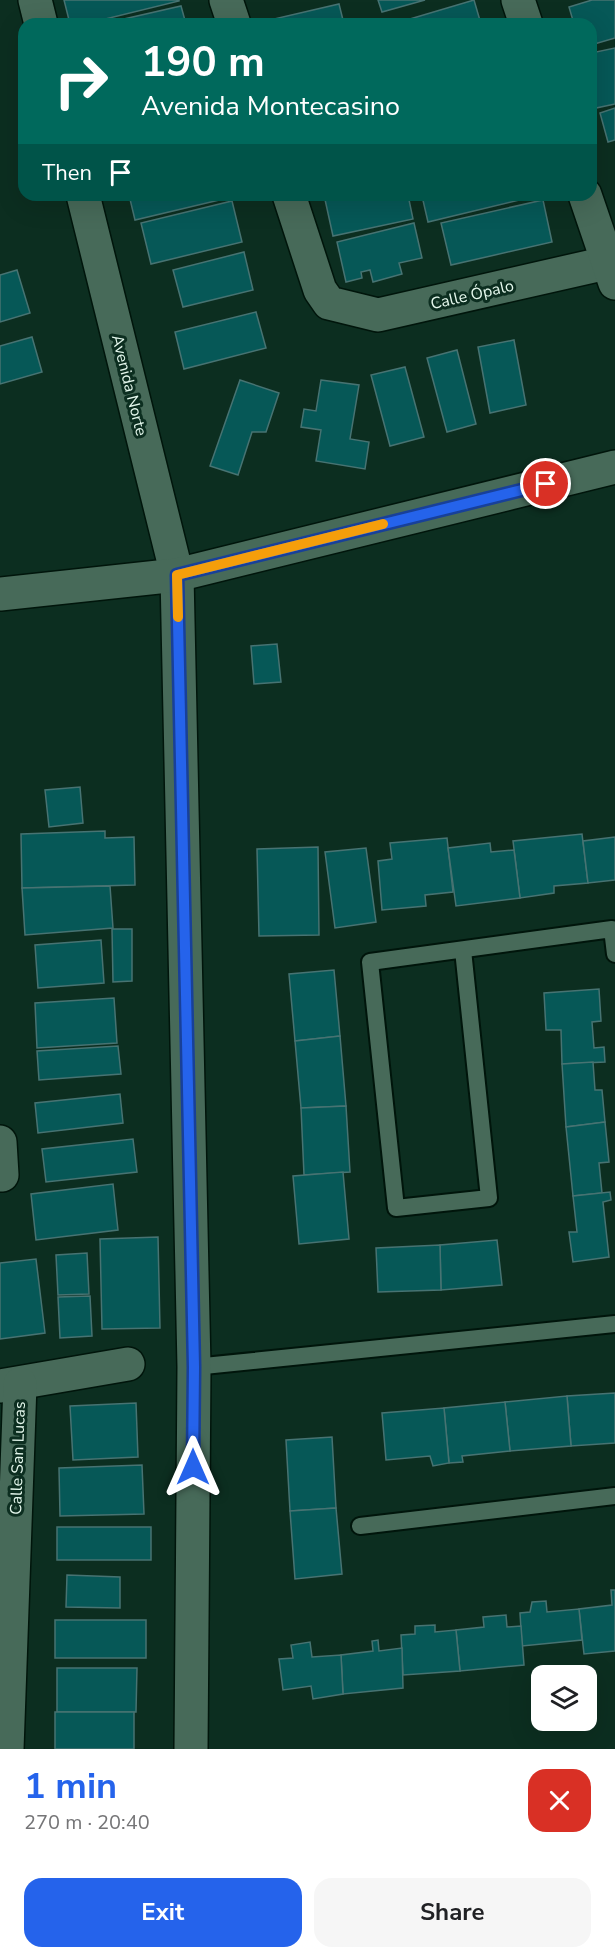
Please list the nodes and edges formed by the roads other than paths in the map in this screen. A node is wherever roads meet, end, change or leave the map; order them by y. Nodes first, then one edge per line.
1 (35, 0) edge
2 (226, 0) edge
3 (518, 0) edge
4 (40, 18) edge
5 (232, 18) edge
6 (524, 18) edge
7 (84, 201) edge
8 (291, 201) edge
9 (587, 201) edge
10 (613, 269) edge
11 (615, 467) edge
12 (177, 575) junction
13 (0, 594) edge
14 (463, 950) junction
15 (615, 954) edge
16 (0, 1142) edge
17 (2, 1174) dead end
18 (615, 1324) edge
19 (128, 1364) dead end
20 (194, 1367) junction
21 (10, 1385) edge
22 (615, 1496) edge
23 (360, 1526) dead end
24 (7, 1749) edge
25 (191, 1749) edge

1 - 4 street
2 - 5 street
3 - 6 street
7 - 12 street, Avenida Norte
8 - 10 street, Calle Ópalo
9 - 10 street
11 - 12 street
12 - 13 street
12 - 20 street, Avenida Norte
14 - 14 lane
14 - 15 lane
16 - 17 street
18 - 20 lane
19 - 21 street
20 - 25 street, Avenida Norte
21 - 24 street, Calle San Lucas
22 - 23 lane

